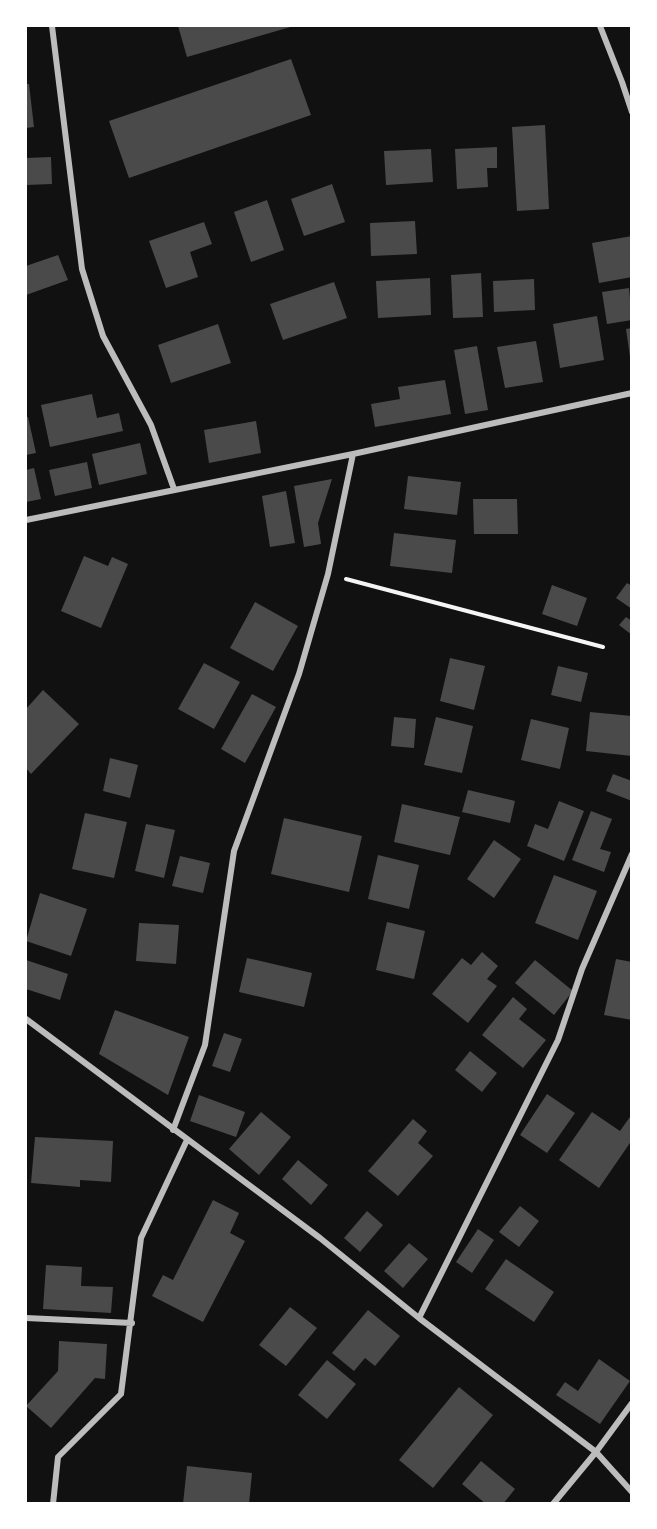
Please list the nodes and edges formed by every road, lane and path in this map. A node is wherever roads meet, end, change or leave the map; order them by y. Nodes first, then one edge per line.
1 (52, 26) edge
2 (600, 26) edge
3 (632, 112) edge
4 (632, 393) edge
5 (353, 454) junction
6 (174, 489) junction
7 (26, 520) edge
8 (328, 574) junction
9 (603, 648) dead end
10 (632, 854) edge
11 (26, 1019) edge
12 (173, 1130) junction
13 (187, 1140) junction
14 (26, 1318) edge
15 (418, 1318) junction
16 (132, 1323) junction
17 (632, 1403) edge
18 (596, 1452) junction
19 (632, 1492) edge
20 (53, 1503) edge
21 (553, 1503) edge

1 - 6 street
2 - 3 street
4 - 5 street
5 - 6 street
5 - 8 street
6 - 7 street
8 - 9 path
8 - 12 street
10 - 15 street
11 - 12 street
12 - 13 street
13 - 15 street
13 - 16 street
14 - 16 street
15 - 18 street
16 - 20 street
17 - 18 street
18 - 19 street
18 - 21 street

